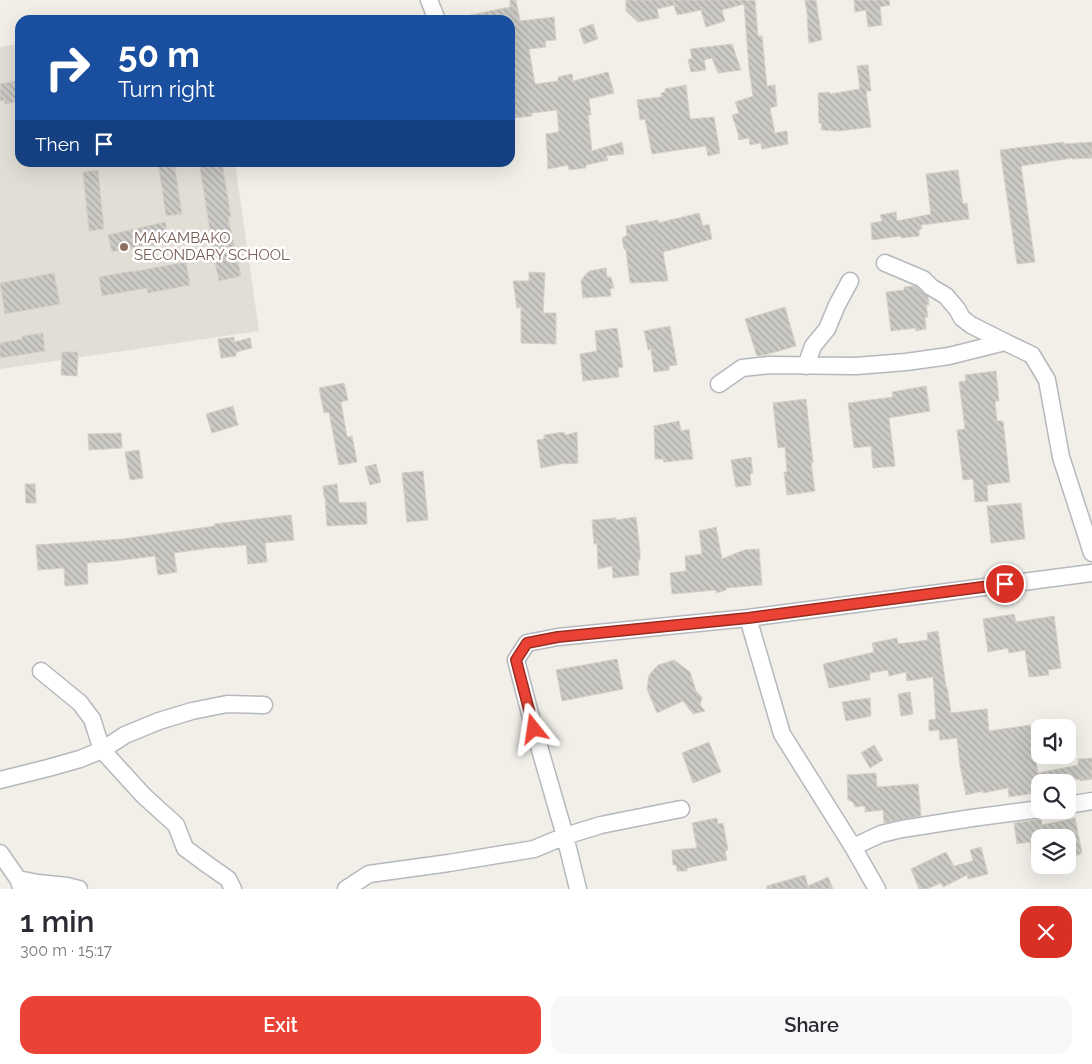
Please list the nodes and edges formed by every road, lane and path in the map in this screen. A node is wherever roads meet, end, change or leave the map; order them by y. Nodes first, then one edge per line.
1 (430, 0) edge
2 (435, 15) edge
3 (886, 263) dead end
4 (850, 281) dead end
5 (1005, 342) junction
6 (806, 366) junction
7 (719, 384) dead end
8 (1092, 553) edge
9 (1092, 573) edge
10 (748, 618) junction
11 (41, 671) dead end
12 (264, 705) dead end
13 (102, 750) junction
14 (0, 780) edge
15 (1092, 801) edge
16 (1076, 804) edge
17 (681, 809) dead end
18 (1031, 810) edge
19 (565, 836) junction
20 (853, 847) junction
21 (0, 853) edge
22 (20, 884) edge
23 (79, 889) edge
24 (233, 889) edge
25 (346, 889) edge
26 (578, 889) edge
27 (877, 889) edge

1 - 2 street
3 - 5 street
4 - 6 street
5 - 6 street
5 - 8 street
6 - 7 street
9 - 10 street
10 - 19 street
10 - 20 street
11 - 13 street
12 - 13 street
13 - 14 street
13 - 24 street
15 - 16 street
17 - 19 street
18 - 20 street
19 - 25 street
19 - 26 street
20 - 27 street
21 - 22 street
22 - 23 street

